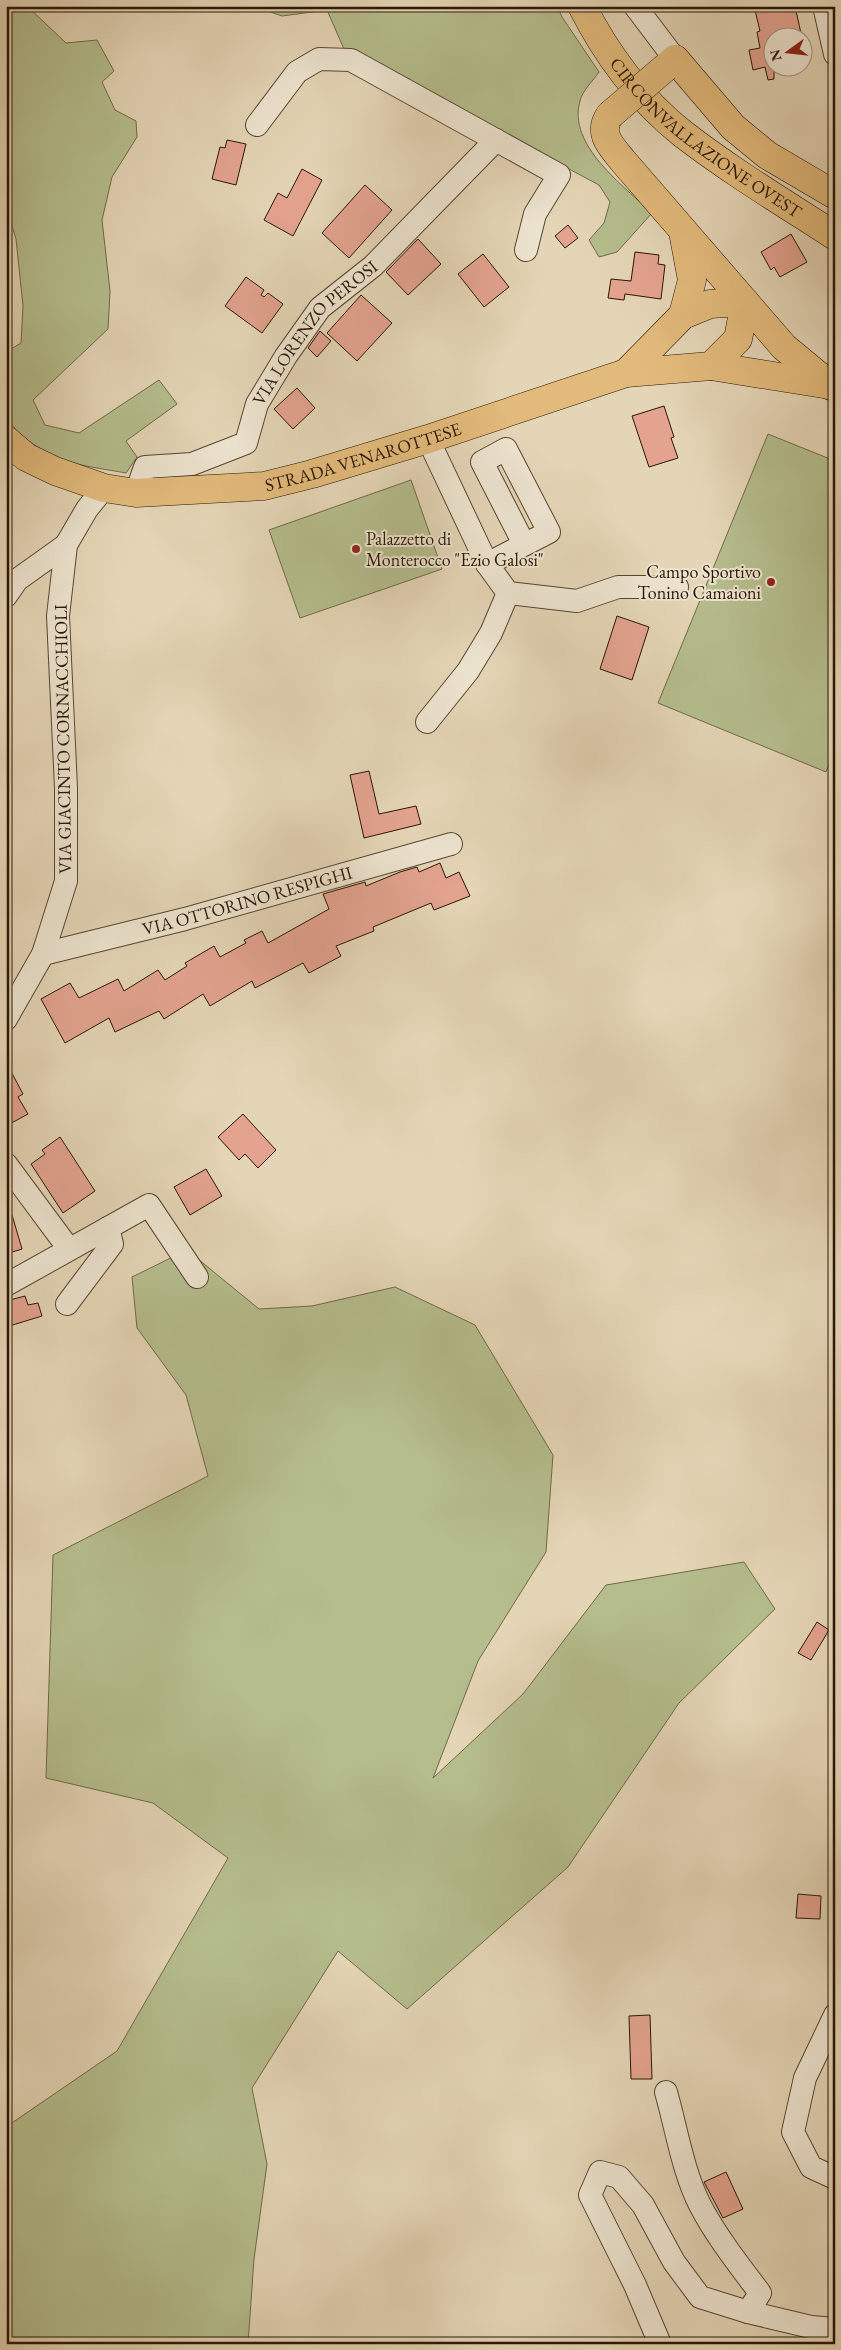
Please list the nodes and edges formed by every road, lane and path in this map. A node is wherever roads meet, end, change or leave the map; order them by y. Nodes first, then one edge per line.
1 (636, 6) edge
2 (824, 6) edge
3 (587, 15) edge
4 (835, 54) edge
5 (671, 63) junction
6 (257, 125) dead end
7 (496, 140) junction
8 (835, 195) edge
9 (683, 231) junction
10 (835, 236) edge
11 (526, 250) dead end
12 (745, 302) junction
13 (683, 315) junction
14 (711, 366) junction
15 (626, 374) junction
16 (833, 386) edge
17 (428, 439) junction
18 (6, 440) edge
19 (98, 485) junction
20 (136, 493) junction
21 (524, 544) dead end
22 (66, 545) junction
23 (487, 564) junction
24 (677, 587) dead end
25 (508, 593) junction
26 (6, 596) edge
27 (427, 722) dead end
28 (451, 844) dead end
29 (43, 954) junction
30 (6, 1019) edge
31 (6, 1164) edge
32 (108, 1228) junction
33 (69, 1249) junction
34 (197, 1277) dead end
35 (6, 1285) edge
36 (67, 1304) dead end
37 (835, 2015) edge
38 (666, 2092) dead end
39 (835, 2178) edge
40 (748, 2312) junction
41 (835, 2329) edge
42 (660, 2344) edge

1 - 5 street
2 - 4 street
3 - 10 main road, CIRCONVALLAZIONE OVEST
5 - 8 main road
5 - 9 main road, STRADA VENAROTTESE, bridge
6 - 7 street
7 - 11 street
7 - 20 street, VIA LORENZO PEROSI
9 - 12 main road, STRADA VENAROTTESE
9 - 13 main road, STRADA VENAROTTESE
12 - 13 main road, STRADA VENAROTTESE
12 - 14 main road
12 - 16 main road, STRADA VENAROTTESE
13 - 15 main road, STRADA VENAROTTESE
14 - 15 main road, STRADA VENAROTTESE
14 - 16 main road, STRADA VENAROTTESE
15 - 17 main road, STRADA VENAROTTESE
17 - 20 main road, STRADA VENAROTTESE
17 - 23 street
18 - 19 main road, STRADA VENAROTTESE
19 - 20 main road, STRADA VENAROTTESE
19 - 22 street, VIA GIACINTO CORNACCHIOLI
21 - 23 street
22 - 26 street
22 - 29 street, VIA GIACINTO CORNACCHIOLI
23 - 25 street
24 - 25 street
25 - 27 street
28 - 29 street, VIA OTTORINO RESPIGHI
29 - 30 street, VIA GIACINTO CORNACCHIOLI
31 - 33 street
32 - 33 street
32 - 34 street
32 - 36 street
33 - 35 street
37 - 39 street
38 - 40 street
40 - 41 street
40 - 42 street

